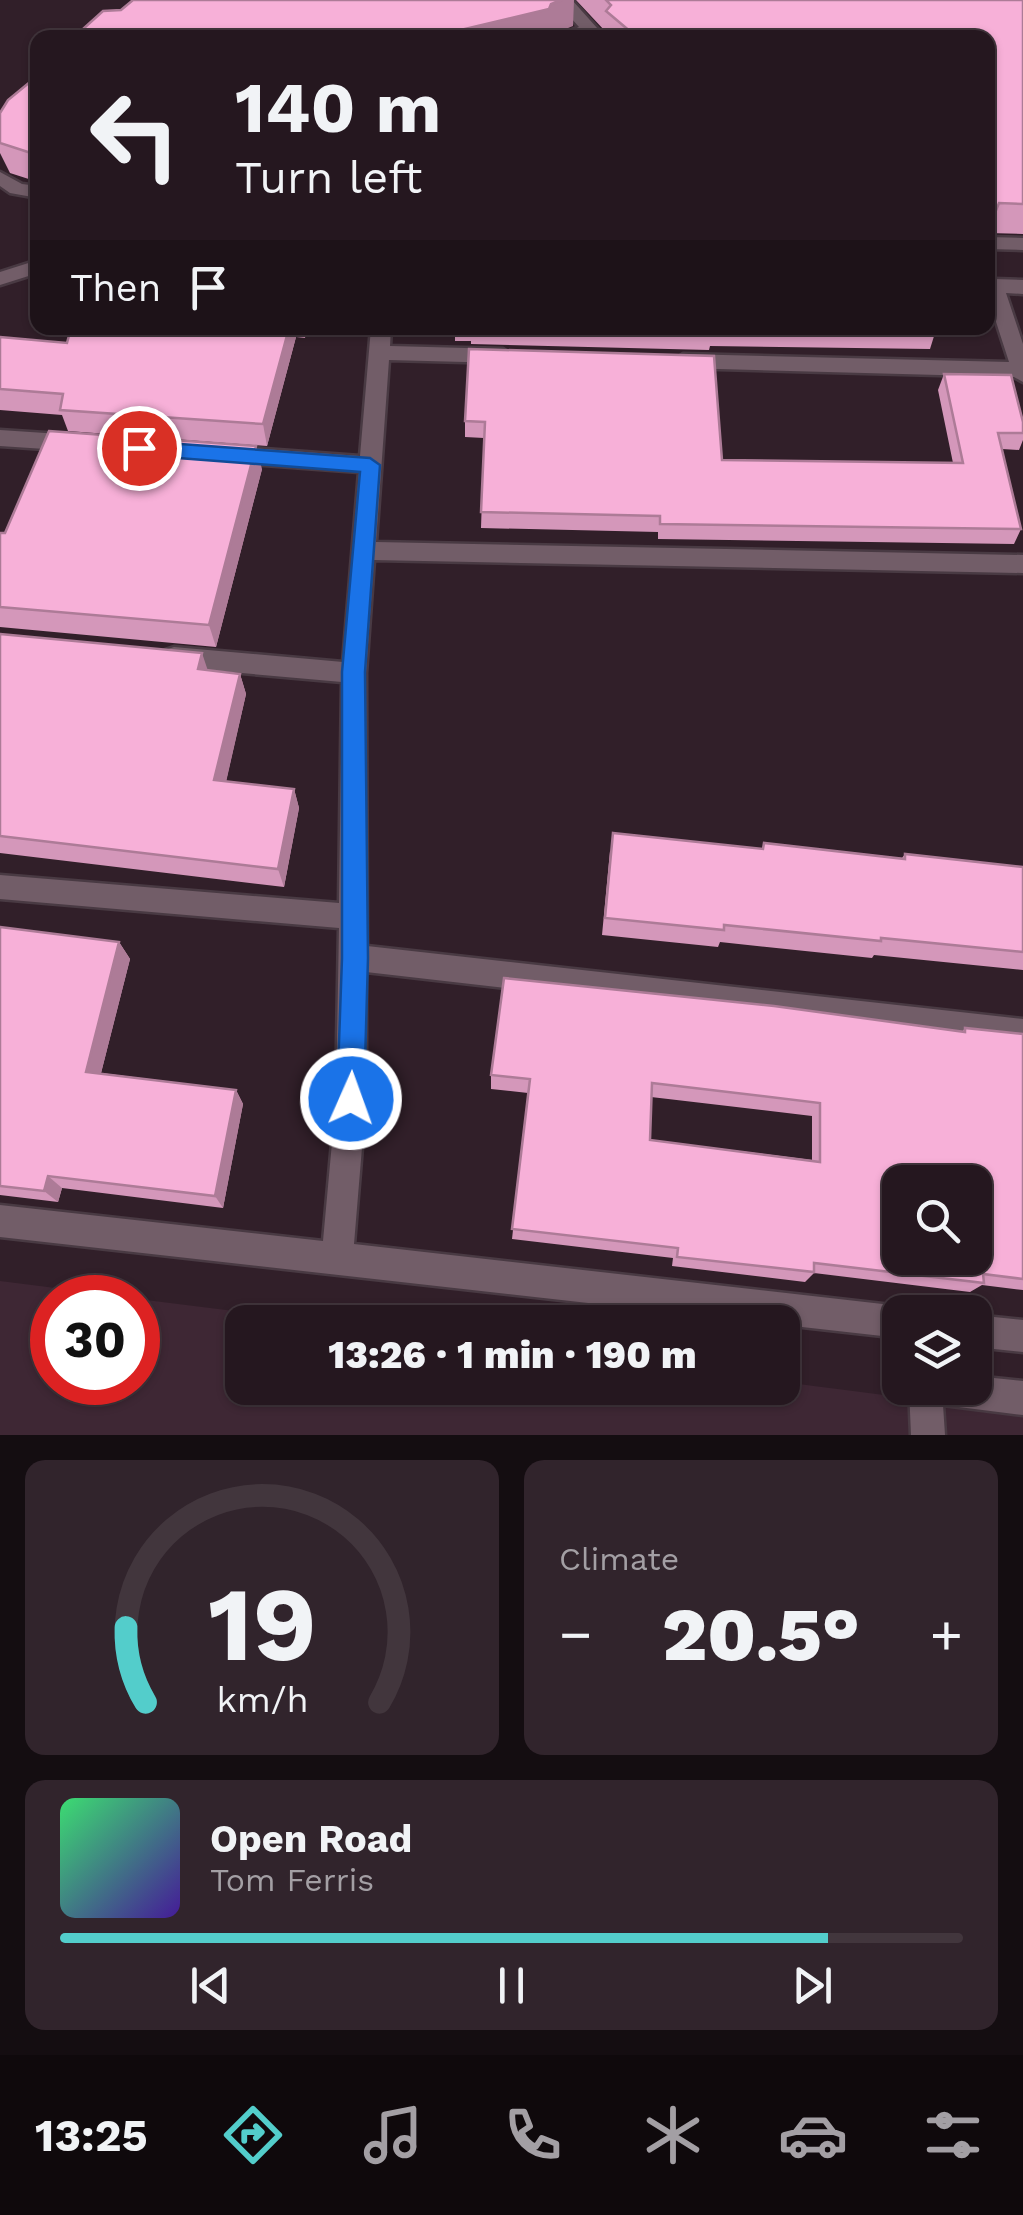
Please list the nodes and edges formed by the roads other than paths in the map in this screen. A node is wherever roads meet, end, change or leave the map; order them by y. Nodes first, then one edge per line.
1 (563, 0) edge
2 (591, 30) edge
3 (0, 178) edge
4 (30, 191) edge
5 (995, 243) edge
6 (1023, 244) edge
7 (30, 269) edge
8 (0, 279) edge
9 (995, 286) edge
10 (1023, 287) edge
11 (995, 297) edge
12 (380, 335) edge
13 (379, 353) junction
14 (534, 357) edge
15 (651, 360) edge
16 (1022, 372) edge
17 (0, 438) edge
18 (100, 445) edge
19 (197, 452) edge
20 (370, 465) junction
21 (363, 551) junction
22 (1023, 564) edge
23 (157, 655) edge
24 (354, 672) junction
25 (0, 887) edge
26 (353, 917) junction
27 (355, 958) junction
28 (1023, 1033) edge
29 (0, 1221) edge
30 (337, 1258) junction
31 (882, 1320) edge
32 (992, 1333) edge
33 (1023, 1336) edge
34 (992, 1394) edge
35 (1023, 1398) edge
36 (927, 1405) edge
37 (928, 1435) edge

1 - 2 street
3 - 4 street
5 - 6 street
7 - 8 street
9 - 10 street
11 - 16 street
12 - 13 street
13 - 14 street
13 - 20 street
15 - 16 street
17 - 18 street
19 - 20 street
20 - 21 street
21 - 22 street
21 - 24 street
23 - 24 street
24 - 26 street
25 - 26 street
26 - 27 street
27 - 28 street
27 - 30 street
29 - 30 street
30 - 31 street
32 - 33 street
34 - 35 street
36 - 37 street

